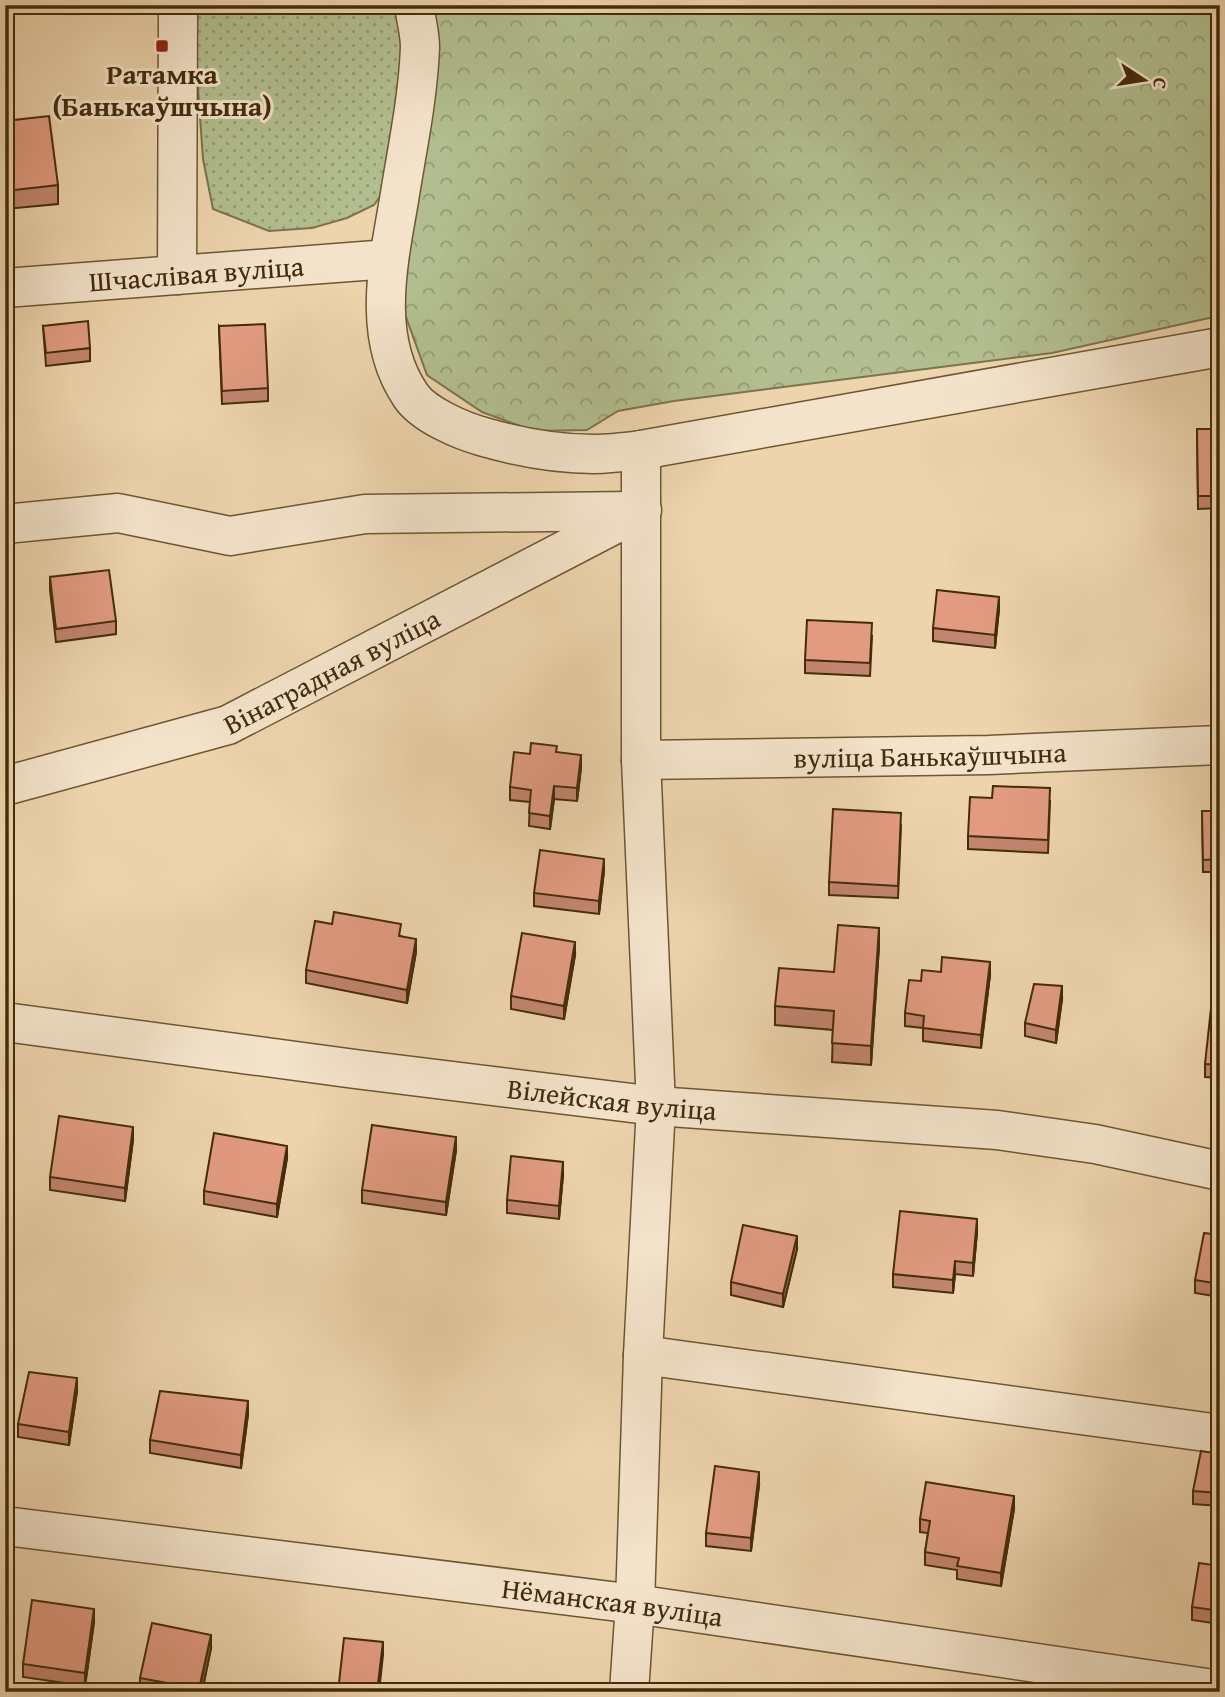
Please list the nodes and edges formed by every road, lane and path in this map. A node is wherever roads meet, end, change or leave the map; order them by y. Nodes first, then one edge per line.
1 (178, 5) edge
2 (414, 5) edge
3 (389, 259) junction
4 (177, 275) junction
5 (5, 289) edge
6 (1220, 347) edge
7 (641, 450) junction
8 (642, 510) junction
9 (5, 524) edge
10 (1220, 745) edge
11 (641, 760) junction
12 (5, 786) edge
13 (5, 1022) edge
14 (656, 1105) junction
15 (1220, 1171) edge
16 (643, 1355) junction
17 (1220, 1434) edge
18 (5, 1527) edge
19 (635, 1604) junction
20 (1220, 1690) edge
21 (629, 1692) edge

1 - 4 street
2 - 3 street
3 - 4 street, Шчаслівая вуліца
3 - 7 street
4 - 5 street, Шчаслівая вуліца
6 - 7 street
7 - 8 street
8 - 9 street
8 - 11 street
8 - 12 street, Вінаградная вуліца
10 - 11 street, вуліца Банькаўшчына
11 - 14 street
13 - 14 street, Вілейская вуліца
14 - 15 street, Вілейская вуліца
14 - 16 street
16 - 17 street
16 - 19 street
18 - 19 street, Нёманская вуліца
19 - 20 street, Нёманская вуліца
19 - 21 street

